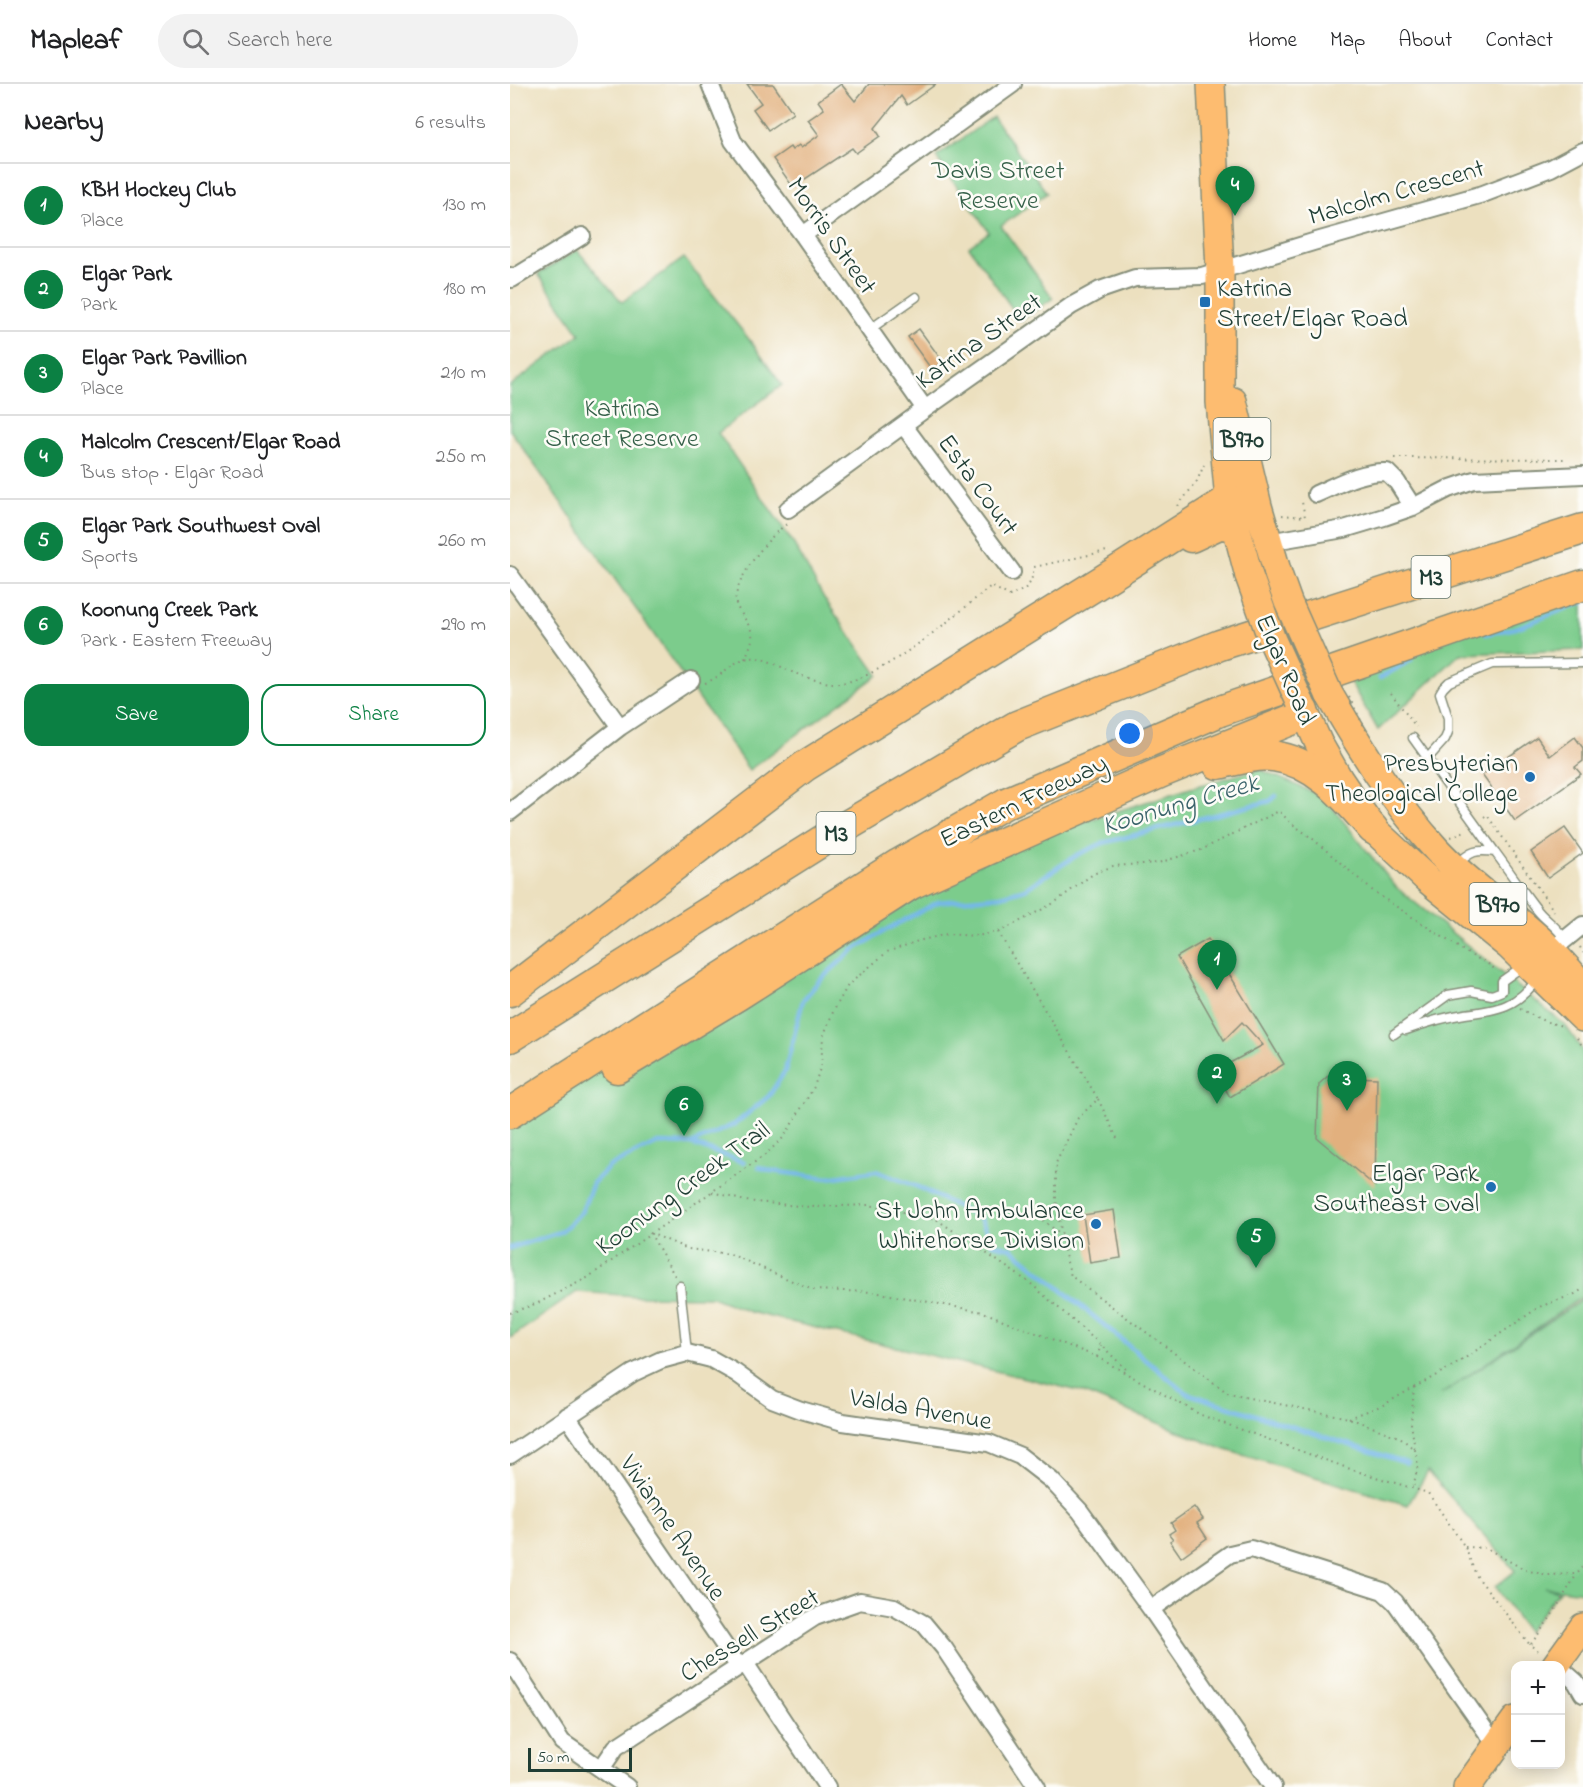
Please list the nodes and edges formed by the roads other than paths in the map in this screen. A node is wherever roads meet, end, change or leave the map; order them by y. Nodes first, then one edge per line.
1 (710, 84) edge
2 (1013, 84) edge
3 (1211, 84) edge
4 (1583, 151) edge
5 (803, 235) junction
6 (582, 236) dead end
7 (1220, 270) junction
8 (510, 276) edge
9 (916, 297) dead end
10 (869, 330) junction
11 (1220, 335) junction
12 (925, 409) junction
13 (904, 426) junction
14 (1583, 476) edge
15 (1316, 494) dead end
16 (1413, 507) junction
17 (788, 509) road end
18 (1232, 512) junction
19 (1583, 529) edge
20 (1268, 542) junction
21 (1012, 572) dead end
22 (510, 575) edge
23 (1583, 585) edge
24 (1583, 663) edge
25 (691, 680) road end
26 (1310, 701) junction
27 (620, 727) junction
28 (1413, 738) dead end
29 (1428, 758) junction
30 (1131, 787) junction
31 (510, 812) edge
32 (1373, 829) junction
33 (1496, 852) junction
34 (1454, 867) junction
35 (1583, 925) edge
36 (1496, 935) junction
37 (1558, 940) junction
38 (1533, 970) junction
39 (1583, 986) edge
40 (510, 991) edge
41 (1576, 1023) edge
42 (510, 1037) edge
43 (510, 1113) edge
44 (510, 1133) edge
45 (680, 1286) road end
46 (687, 1353) junction
47 (567, 1416) junction
48 (510, 1455) edge
49 (1151, 1609) junction
50 (1583, 1627) edge
51 (510, 1661) edge
52 (1559, 1661) edge
53 (742, 1665) junction
54 (1565, 1672) edge
55 (1583, 1694) edge
56 (1511, 1726) edge
57 (1497, 1747) junction
58 (601, 1769) junction
59 (627, 1787) edge
60 (826, 1787) edge
61 (1037, 1787) edge
62 (1273, 1787) edge
63 (1467, 1787) edge

1 - 5 street, Morris Street
2 - 5 street
3 - 7 main road, Elgar Road / B970
4 - 7 street, Malcolm Crescent
5 - 10 street, Morris Street
6 - 8 street
7 - 11 main road, Elgar Road / B970
7 - 12 street, Katrina Street
9 - 10 lane
10 - 12 street, Morris Street
11 - 18 main road, Elgar Road / B970
11 - 20 main road, Elgar Road / B970
12 - 13 street, Katrina Street
13 - 17 street, Katrina Street
13 - 21 street, Esta Court
14 - 16 street
15 - 16 street
16 - 20 street
18 - 20 main road
18 - 26 main road, Elgar Road / B970, bridge
18 - 40 highway
19 - 42 highway, M3
20 - 26 main road, Elgar Road / B970, bridge
22 - 27 street
23 - 43 highway, Eastern Freeway / M3
24 - 29 lane
25 - 27 street
26 - 30 highway
26 - 32 main road, Elgar Road / B970
26 - 34 main road, Elgar Road / B970
27 - 31 street
28 - 29 lane
29 - 33 lane
30 - 32 highway
30 - 44 highway
32 - 36 main road, Elgar Road / B970
33 - 34 lane
33 - 37 lane
34 - 36 main road, Elgar Road
34 - 37 main road, Elgar Road / B970
35 - 37 street
36 - 38 main road, Elgar Road / B970
37 - 38 main road
37 - 39 main road, Elgar Road / B970
38 - 38 lane
38 - 41 main road, Elgar Road / B970
45 - 46 lane
46 - 47 street
46 - 49 street, Valda Avenue
47 - 48 street
47 - 53 street, Vivianne Avenue
49 - 57 street
49 - 62 street, Valda Avenue
50 - 52 main road
51 - 58 street
53 - 58 street, Chessell Street
53 - 60 street, Vivianne Avenue
53 - 61 street, Chessell Street
54 - 55 street
56 - 57 main road
57 - 63 main road
58 - 59 street

